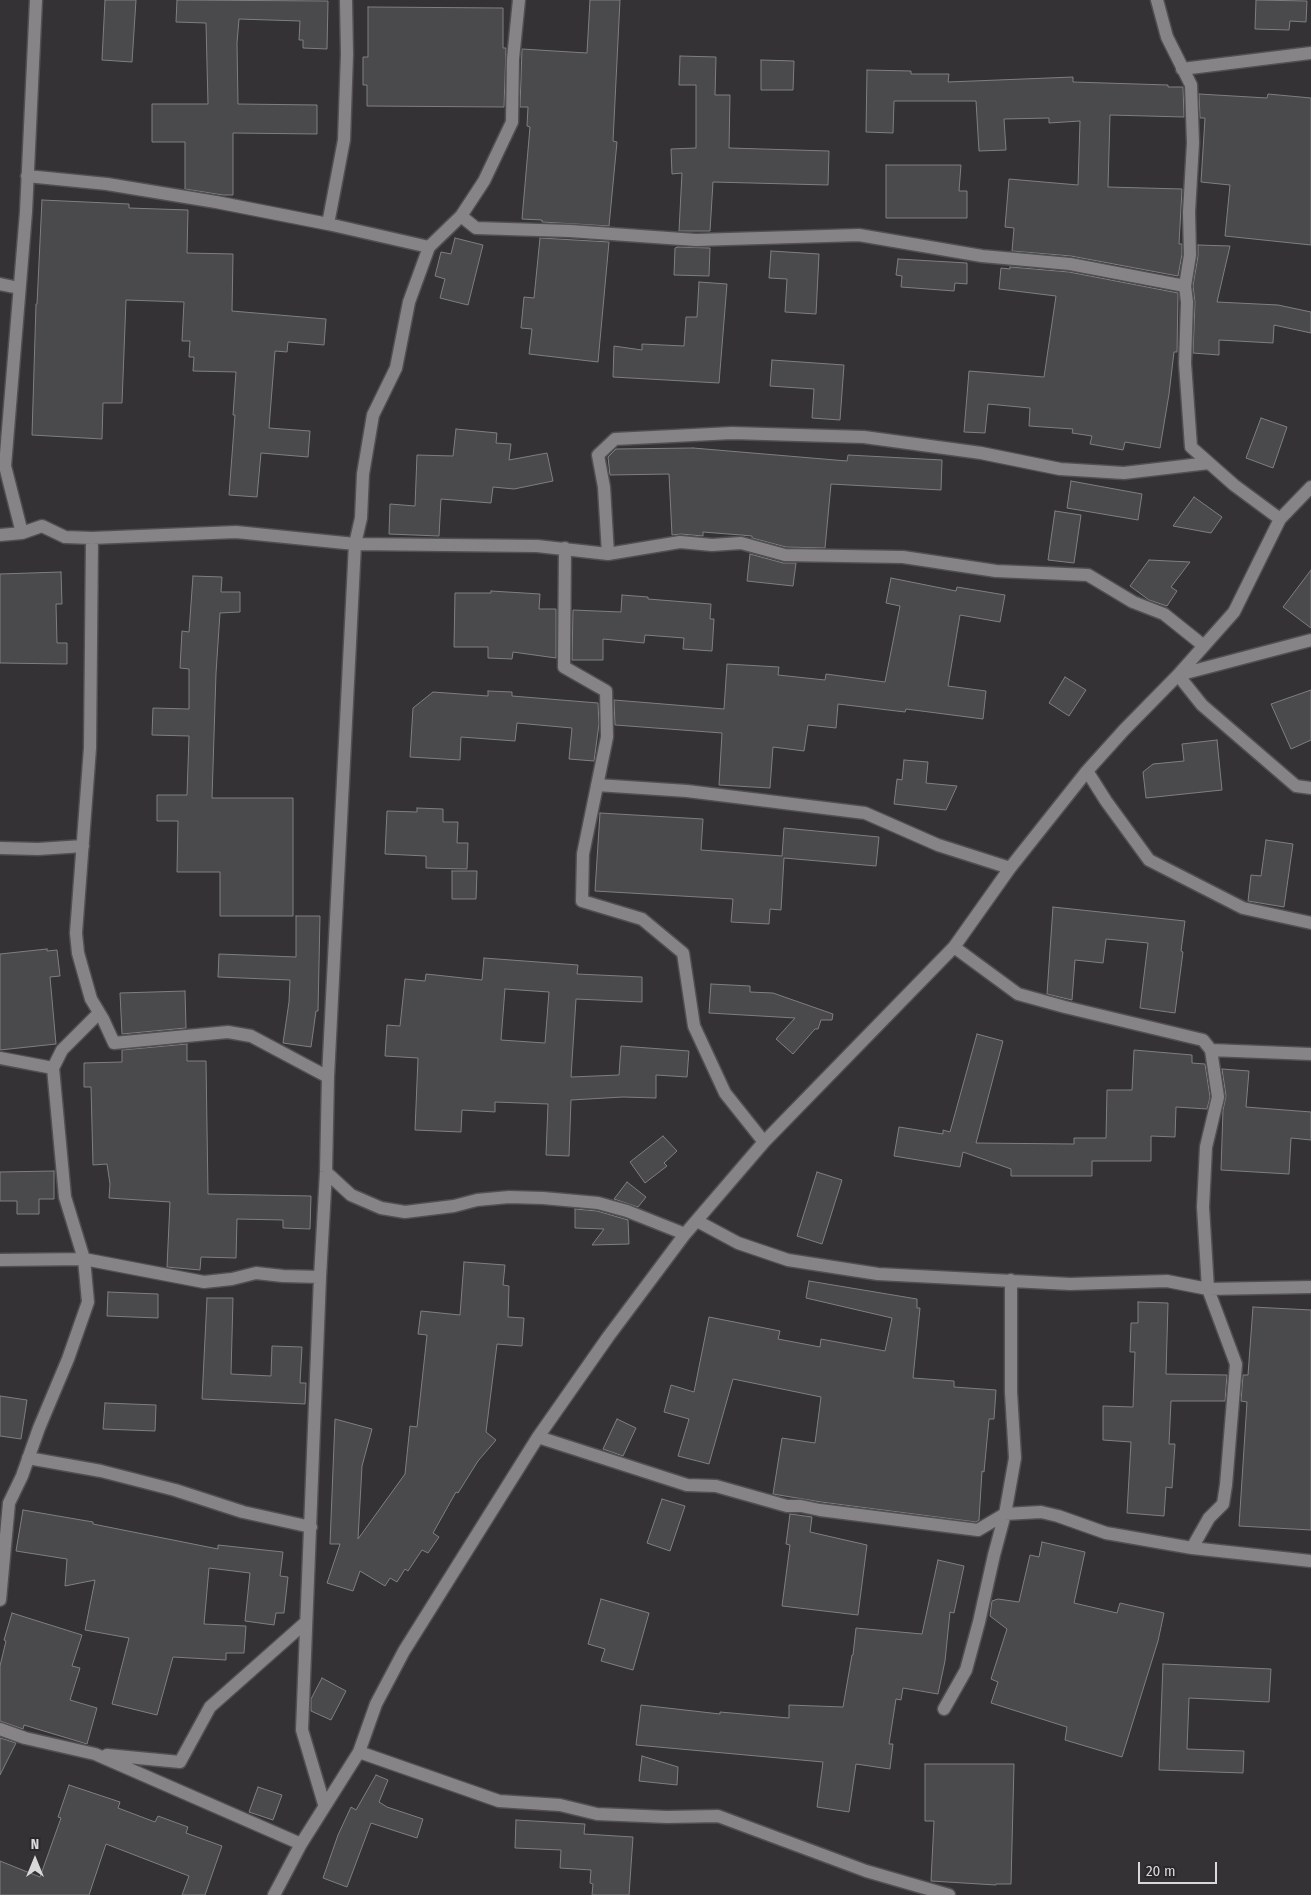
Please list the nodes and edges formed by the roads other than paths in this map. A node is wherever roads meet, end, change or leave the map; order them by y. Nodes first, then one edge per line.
1 (36, 0) edge
2 (346, 0) edge
3 (519, 0) edge
4 (1158, 0) edge
5 (1311, 53) edge
6 (1182, 69) junction
7 (27, 176) junction
8 (461, 216) junction
9 (328, 224) junction
10 (429, 247) junction
11 (0, 284) edge
12 (1185, 286) junction
13 (19, 288) junction
14 (1209, 463) junction
15 (1311, 487) edge
16 (1280, 519) junction
17 (22, 533) junction
18 (0, 535) edge
19 (92, 538) junction
20 (355, 544) junction
21 (565, 548) junction
22 (608, 554) junction
23 (1311, 640) edge
24 (1204, 646) junction
25 (1178, 675) junction
26 (1087, 771) junction
27 (597, 785) junction
28 (1311, 788) edge
29 (83, 846) junction
30 (0, 848) edge
31 (1010, 868) junction
32 (1311, 923) edge
33 (954, 947) junction
34 (99, 1013) junction
35 (1211, 1050) junction
36 (1311, 1054) edge
37 (0, 1058) edge
38 (53, 1068) junction
39 (328, 1077) junction
40 (764, 1142) junction
41 (326, 1172) junction
42 (697, 1220) junction
43 (685, 1234) junction
44 (84, 1259) junction
45 (0, 1260) edge
46 (320, 1277) junction
47 (1011, 1280) junction
48 (1311, 1287) edge
49 (1208, 1289) junction
50 (538, 1437) junction
51 (28, 1458) junction
52 (4, 1501) edge
53 (1005, 1514) junction
54 (311, 1527) junction
55 (1192, 1548) junction
56 (1311, 1561) edge
57 (0, 1600) edge
58 (306, 1622) junction
59 (944, 1709) dead end
60 (0, 1729) edge
61 (359, 1752) junction
62 (95, 1754) junction
63 (324, 1804) junction
64 (301, 1844) junction
65 (274, 1895) edge
66 (949, 1895) edge

1 - 7 street
2 - 9 street
3 - 8 street
4 - 6 street
5 - 6 street
6 - 12 street
7 - 9 street
7 - 13 street
8 - 10 street
8 - 12 street
9 - 10 street
10 - 20 street
11 - 13 street
12 - 14 street
13 - 17 street
14 - 16 street
14 - 22 street
15 - 16 street
16 - 24 street
17 - 18 street
17 - 19 street
19 - 20 street
19 - 29 street
20 - 21 street
20 - 39 street
21 - 22 street
21 - 27 street
22 - 24 street
23 - 25 street
24 - 25 street
25 - 26 street
25 - 28 street
26 - 31 street
26 - 32 street
27 - 31 street
27 - 40 street
29 - 30 street
29 - 34 street
31 - 33 street
33 - 35 street
33 - 40 street
34 - 38 street
34 - 39 street
35 - 36 street
35 - 49 street
37 - 38 street
38 - 44 street
39 - 41 street
40 - 42 street
41 - 43 street
41 - 46 street
42 - 43 street
42 - 47 street
43 - 50 street
44 - 45 street
44 - 46 street
44 - 51 street
46 - 54 street
47 - 49 street
47 - 53 street
48 - 49 street
49 - 55 street
50 - 53 street
50 - 61 street
51 - 52 street
51 - 54 street
52 - 57 street
53 - 55 street
53 - 59 street
54 - 58 street
55 - 56 street
58 - 62 street
58 - 63 street
60 - 62 street
61 - 63 street
61 - 66 street
62 - 64 street
63 - 64 street
64 - 65 street

